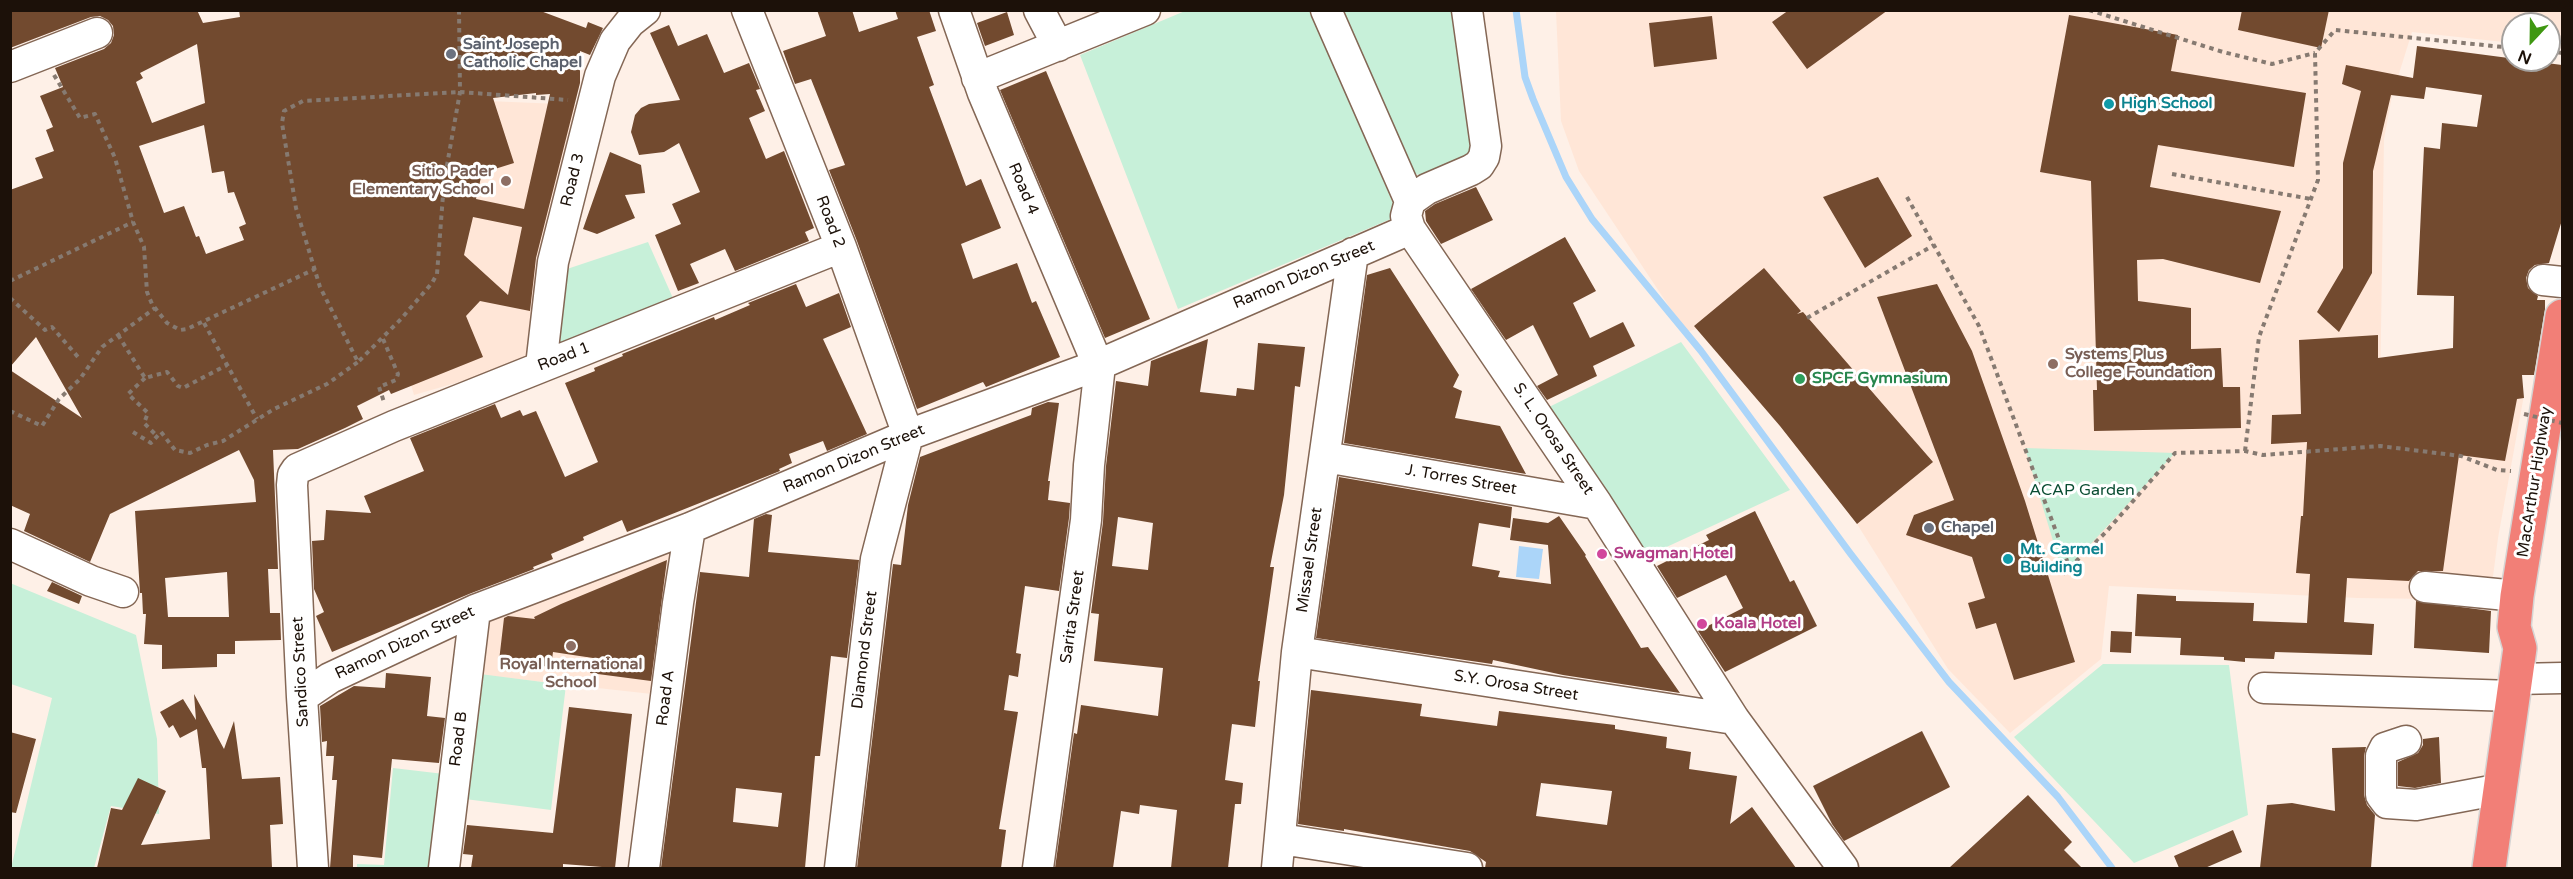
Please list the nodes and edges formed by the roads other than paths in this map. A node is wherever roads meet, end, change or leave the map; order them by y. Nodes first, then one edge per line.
1 (645, 10) edge
2 (747, 10) edge
3 (1039, 10) edge
4 (1145, 10) edge
5 (1326, 10) edge
6 (1467, 10) edge
7 (958, 11) edge
8 (97, 33) dead end
9 (1058, 46) junction
10 (10, 67) edge
11 (977, 78) junction
12 (1410, 215) junction
13 (841, 247) junction
14 (1353, 253) junction
15 (2562, 316) edge
16 (1098, 365) junction
17 (541, 366) junction
18 (2562, 424) edge
19 (908, 435) junction
20 (1325, 457) junction
21 (293, 475) joint
22 (1597, 504) junction
23 (690, 528) junction
24 (10, 544) edge
25 (2425, 586) dead end
26 (123, 592) dead end
27 (2517, 596) junction
28 (475, 610) junction
29 (1297, 652) junction
30 (2516, 674) junction
31 (2562, 678) edge
32 (2264, 688) dead end
33 (302, 697) junction
34 (1734, 719) junction
35 (2406, 741) dead end
36 (2501, 789) junction
37 (1281, 839) junction
38 (313, 868) edge
39 (444, 868) edge
40 (644, 868) edge
41 (840, 868) edge
42 (1038, 868) edge
43 (1277, 868) edge
44 (1467, 868) edge
45 (1843, 868) edge
46 (2489, 868) edge

1 - 17 street, Road 3
2 - 13 street, Road 2
3 - 9 street
4 - 9 street
5 - 12 street, S. L. Orosa Street
6 - 12 street
7 - 11 street, Road 4
8 - 10 street
9 - 11 street
11 - 16 street, Road 4
12 - 14 street, Ramon Dizon Street
12 - 22 street, S. L. Orosa Street
13 - 17 street, Road 1
13 - 19 street, Road 2
14 - 16 street, Ramon Dizon Street
14 - 20 street, Missael Street
15 - 27 highway, MacArthur Highway
16 - 19 street, Ramon Dizon Street
16 - 42 street, Sarita Street
17 - 21 street, Road 1
18 - 30 highway, MacArthur Highway
19 - 23 street, Ramon Dizon Street
19 - 41 street, Diamond Street
20 - 22 street, J. Torres Street
20 - 29 street, Missael Street
21 - 33 street, Sandico Street
22 - 34 street, S. L. Orosa Street
23 - 28 street, Ramon Dizon Street
23 - 40 street, Road A
24 - 26 street
25 - 27 street
27 - 30 highway, MacArthur Highway
28 - 33 street, Ramon Dizon Street
28 - 39 street, Road B
29 - 34 street, S.Y. Orosa Street
29 - 37 street, Missael Street
30 - 31 street
30 - 32 street
30 - 36 highway, MacArthur Highway
33 - 38 street, Sandico Street
34 - 45 street, S. L. Orosa Street
35 - 36 street
36 - 46 highway, MacArthur Highway
37 - 43 street, Missael Street
37 - 44 street

